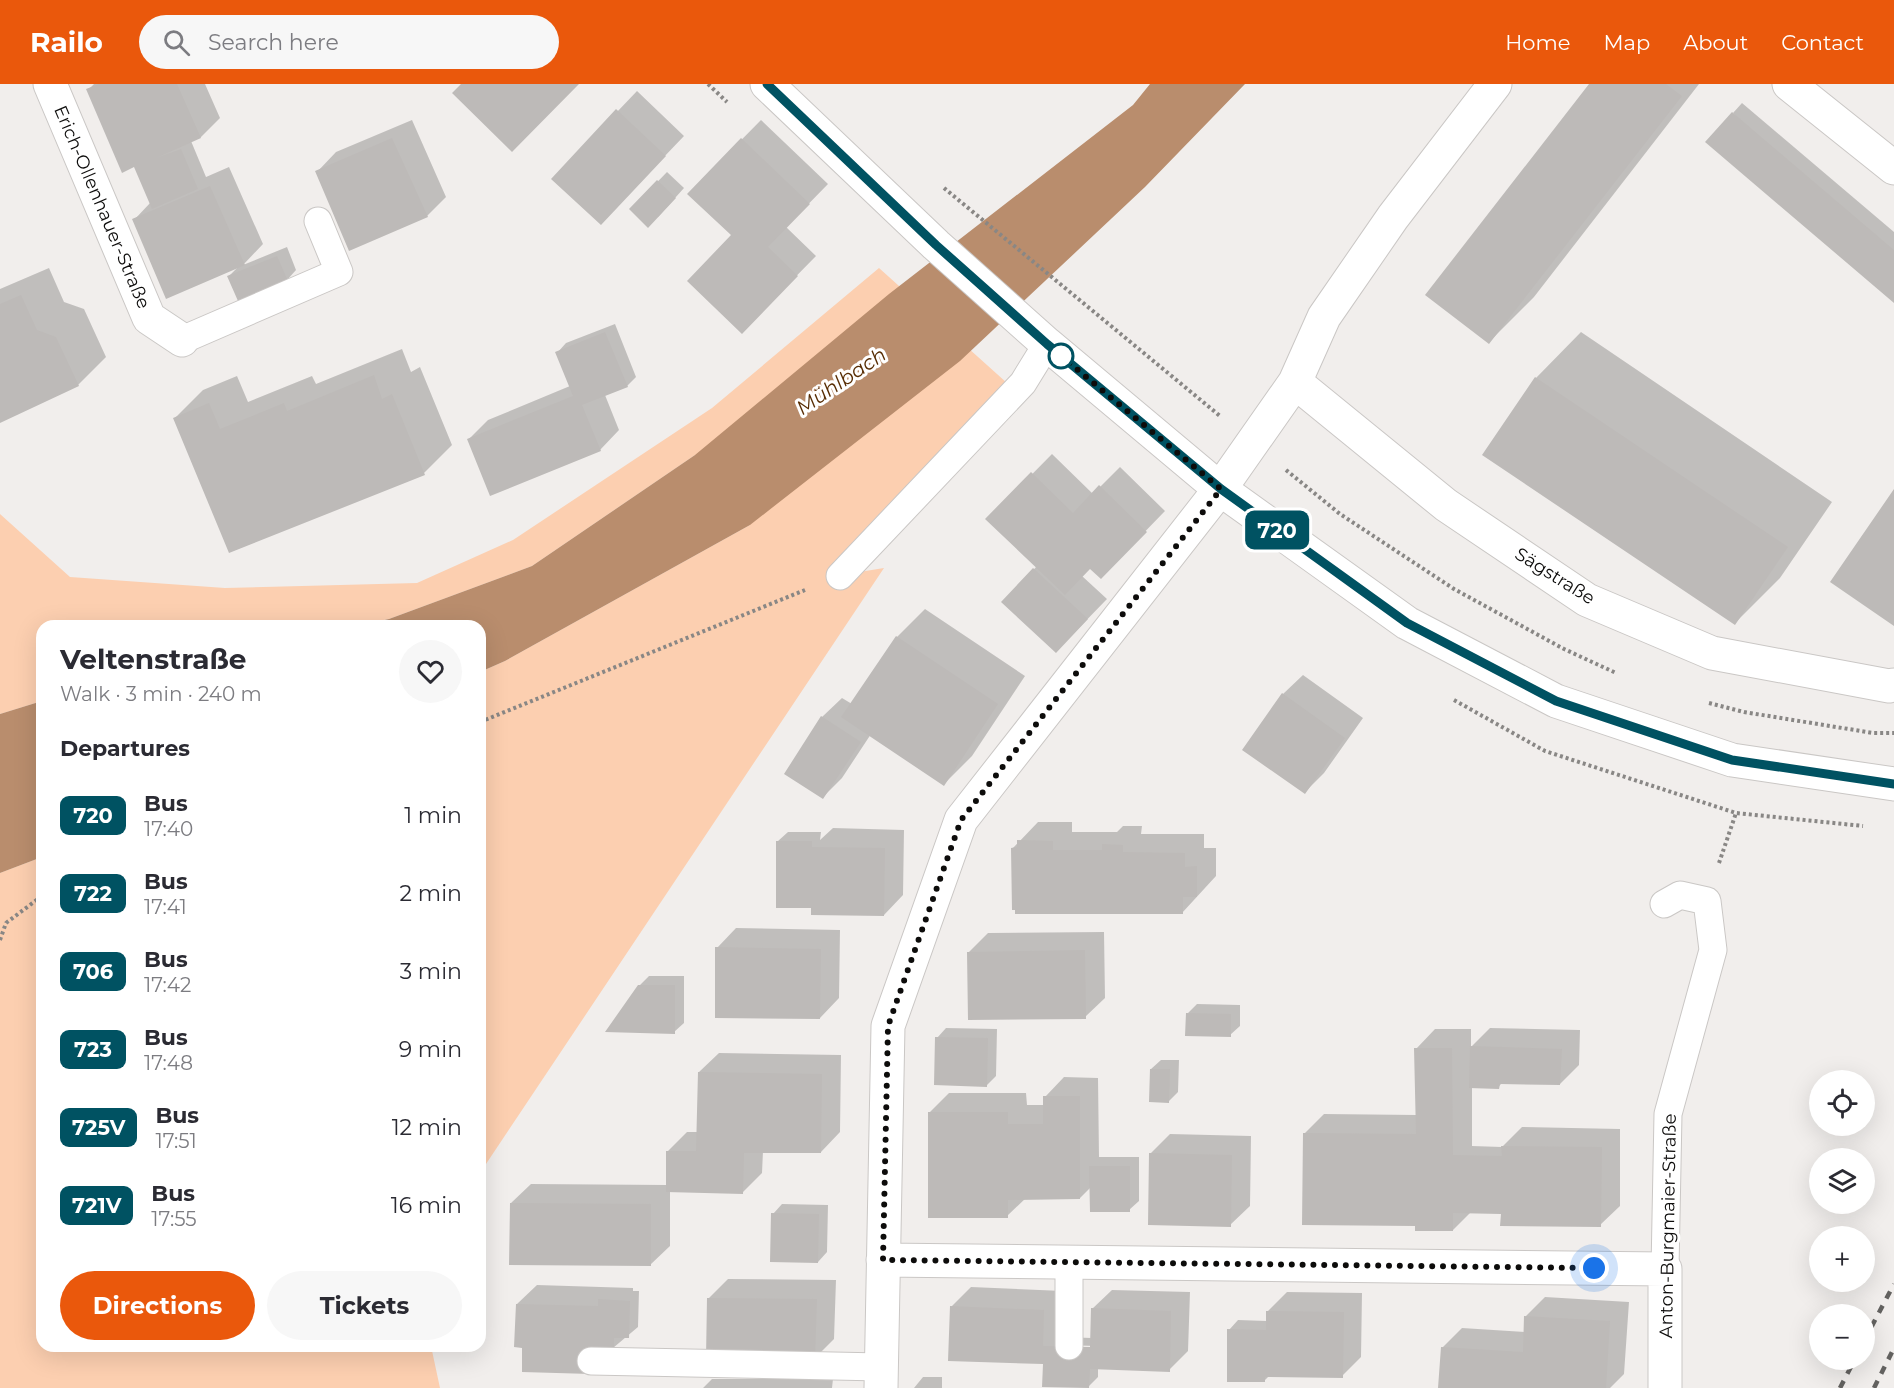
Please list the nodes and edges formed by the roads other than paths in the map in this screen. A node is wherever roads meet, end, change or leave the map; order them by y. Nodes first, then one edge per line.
1 (50, 84) edge
2 (767, 84) edge
3 (1495, 84) edge
4 (1789, 84) edge
5 (1894, 168) edge
6 (318, 221) dead end
7 (1039, 337) junction
8 (182, 340) joint
9 (1295, 382) junction
10 (1221, 489) junction
11 (840, 576) road end
12 (1894, 685) edge
13 (1894, 784) edge
14 (1664, 904) dead end
15 (883, 1260) junction
16 (1069, 1262) junction
17 (1665, 1269) junction
18 (1069, 1347) dead end
19 (591, 1361) dead end
20 (881, 1377) edge
21 (1665, 1388) edge

1 - 8 street, Erich-Ollenhauer-Straße
2 - 7 street
3 - 9 street
4 - 5 street
6 - 8 lane, Erich-Ollenhauer-Straße
7 - 10 street
7 - 11 lane
9 - 10 street
9 - 12 street, Sägstraße
10 - 13 street
10 - 15 street
14 - 17 lane, Anton-Burgmaier-Straße
15 - 16 street
15 - 20 street
16 - 17 street
16 - 18 lane
17 - 21 street, Anton-Burgmaier-Straße
19 - 20 lane

